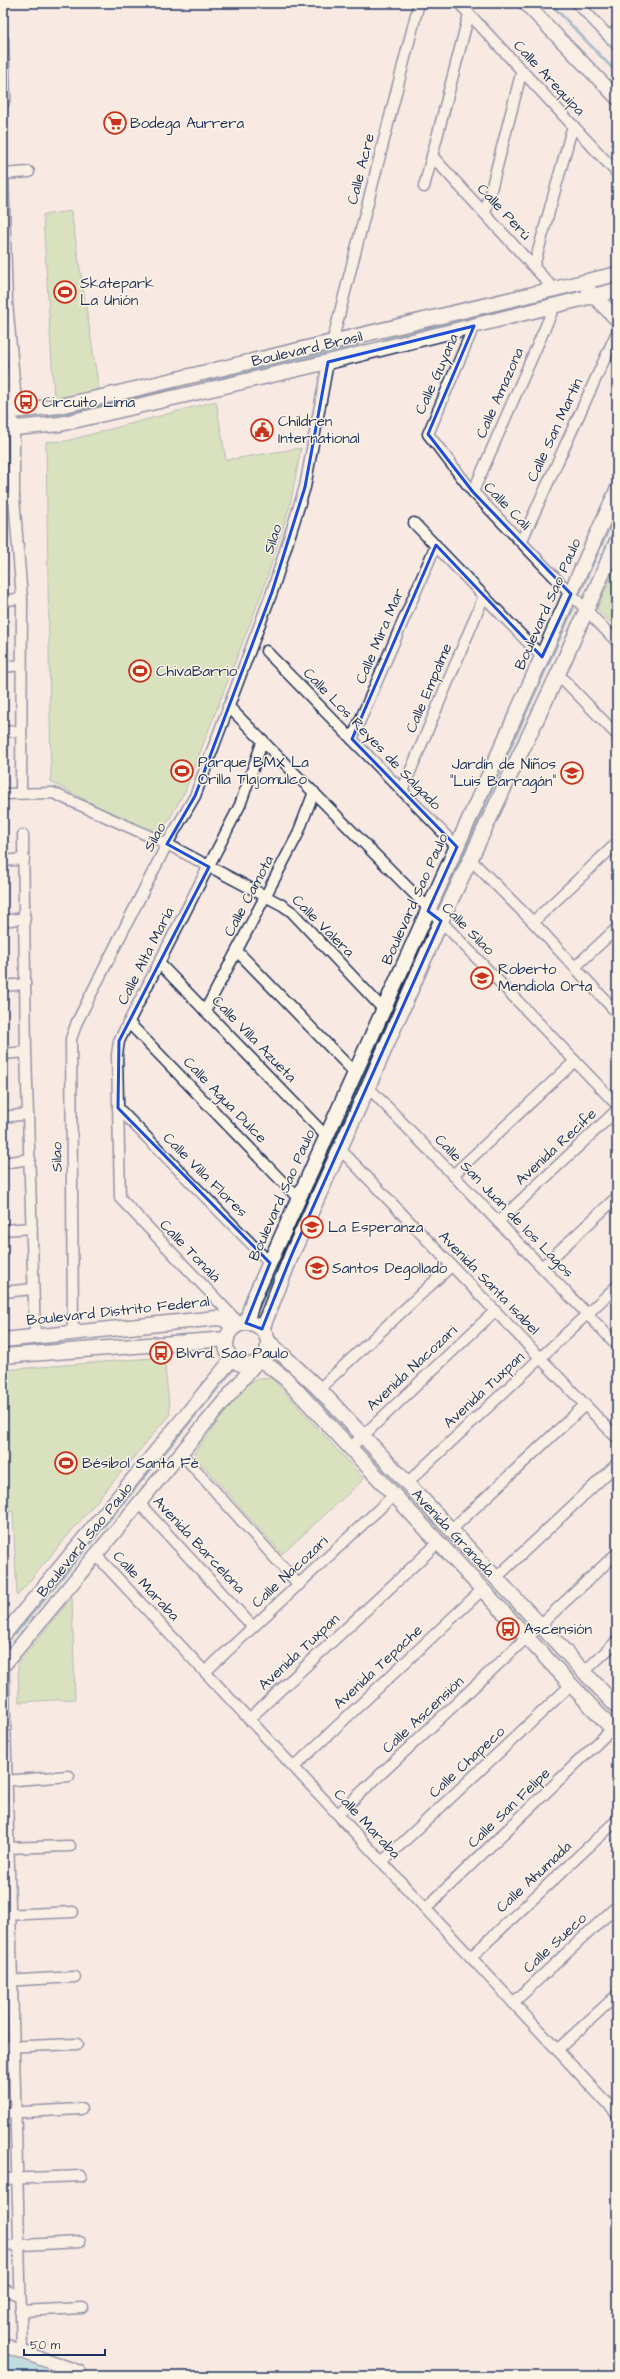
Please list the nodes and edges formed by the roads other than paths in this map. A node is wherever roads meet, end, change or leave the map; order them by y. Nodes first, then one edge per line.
1 (419, 3) edge
2 (459, 3) edge
3 (525, 3) edge
4 (577, 3) edge
5 (469, 14) junction
6 (617, 30) edge
7 (609, 37) junction
8 (3, 39) edge
9 (617, 45) edge
10 (522, 70) junction
11 (617, 98) edge
12 (3, 104) edge
13 (573, 125) junction
14 (432, 156) junction
15 (29, 172) dead end
16 (617, 173) edge
17 (3, 174) edge
18 (424, 187) dead end
19 (485, 213) junction
20 (4, 240) edge
21 (534, 266) junction
22 (612, 275) edge
23 (581, 282) junction
24 (554, 288) junction
25 (617, 289) edge
26 (594, 296) junction
27 (5, 302) edge
28 (555, 305) junction
29 (617, 319) edge
30 (474, 326) junction
31 (617, 332) edge
32 (372, 334) junction
33 (332, 342) junction
34 (376, 350) junction
35 (328, 362) junction
36 (6, 369) edge
37 (7, 412) edge
38 (8, 428) edge
39 (428, 434) joint
40 (617, 490) edge
41 (473, 492) junction
42 (14, 497) junction
43 (3, 498) edge
44 (414, 523) dead end
45 (617, 541) edge
46 (521, 542) junction
47 (436, 545) junction
48 (571, 594) junction
49 (484, 596) junction
50 (22, 599) junction
51 (3, 600) edge
52 (587, 611) junction
53 (617, 642) edge
54 (266, 651) dead end
55 (542, 657) junction
56 (21, 665) junction
57 (3, 667) edge
58 (558, 674) junction
59 (228, 706) junction
60 (19, 731) junction
61 (3, 732) edge
62 (617, 735) edge
63 (352, 739) junction
64 (264, 740) junction
65 (402, 791) junction
66 (21, 792) junction
67 (314, 792) junction
68 (3, 794) edge
69 (23, 835) dead end
70 (617, 843) edge
71 (167, 844) junction
72 (457, 847) junction
73 (470, 858) junction
74 (24, 859) junction
75 (3, 860) edge
76 (209, 867) junction
77 (266, 897) junction
78 (428, 911) junction
79 (25, 918) junction
80 (3, 921) edge
81 (441, 922) junction
82 (533, 922) junction
83 (617, 928) edge
84 (237, 951) junction
85 (159, 963) junction
86 (575, 967) junction
87 (25, 984) junction
88 (3, 986) edge
89 (205, 1010) junction
90 (384, 1010) junction
91 (617, 1013) edge
92 (129, 1023) junction
93 (26, 1052) junction
94 (3, 1054) edge
95 (574, 1061) junction
96 (355, 1073) junction
97 (368, 1087) junction
98 (617, 1105) edge
99 (118, 1108) junction
100 (617, 1110) edge
101 (28, 1114) junction
102 (3, 1117) edge
103 (327, 1137) junction
104 (340, 1149) junction
105 (30, 1159) junction
106 (3, 1163) edge
107 (453, 1175) junction
108 (617, 1197) edge
109 (120, 1198) joint
110 (299, 1199) junction
111 (498, 1222) junction
112 (32, 1228) junction
113 (3, 1230) edge
114 (270, 1263) junction
115 (451, 1266) junction
116 (542, 1267) junction
117 (617, 1286) edge
118 (33, 1288) junction
119 (3, 1292) edge
120 (495, 1311) junction
121 (587, 1314) junction
122 (236, 1329) junction
123 (74, 1332) junction
124 (59, 1334) junction
125 (265, 1335) junction
126 (35, 1336) junction
127 (3, 1340) edge
128 (617, 1345) edge
129 (62, 1350) junction
130 (3, 1356) edge
131 (540, 1358) junction
132 (232, 1359) junction
133 (258, 1361) junction
134 (319, 1389) junction
135 (585, 1405) junction
136 (362, 1436) junction
137 (617, 1438) edge
138 (350, 1448) junction
139 (180, 1452) junction
140 (617, 1464) edge
141 (407, 1483) junction
142 (394, 1495) junction
143 (138, 1502) junction
144 (451, 1530) junction
145 (439, 1542) junction
146 (617, 1553) edge
147 (95, 1554) junction
148 (496, 1578) junction
149 (299, 1585) junction
150 (483, 1589) junction
151 (540, 1625) junction
152 (254, 1626) junction
153 (3, 1636) edge
154 (528, 1637) junction
155 (617, 1641) edge
156 (3, 1646) edge
157 (4, 1666) edge
158 (205, 1672) junction
159 (584, 1672) junction
160 (572, 1684) junction
161 (617, 1707) edge
162 (249, 1719) junction
163 (615, 1731) edge
164 (294, 1767) junction
165 (69, 1776) dead end
166 (5, 1781) edge
167 (338, 1814) junction
168 (617, 1820) edge
169 (70, 1846) dead end
170 (6, 1848) edge
171 (382, 1862) junction
172 (617, 1906) edge
173 (426, 1908) junction
174 (73, 1912) dead end
175 (7, 1915) edge
176 (471, 1957) junction
177 (75, 1977) dead end
178 (8, 1980) edge
179 (617, 1994) edge
180 (514, 2003) junction
181 (77, 2044) dead end
182 (3, 2047) edge
183 (14, 2047) junction
184 (557, 2050) junction
185 (81, 2109) dead end
186 (16, 2113) junction
187 (3, 2114) edge
188 (617, 2114) edge
189 (81, 2176) dead end
190 (17, 2178) junction
191 (3, 2179) edge
192 (80, 2242) dead end
193 (19, 2245) junction
194 (3, 2246) edge
195 (3, 2289) edge
196 (20, 2296) junction
197 (83, 2308) dead end
198 (20, 2311) junction
199 (3, 2345) edge
200 (22, 2352) junction
201 (79, 2372) dead end

1 - 33 street, Calle Acre
2 - 5 street, Calle Arequipa
3 - 11 street
4 - 7 street
5 - 10 street, Calle Arequipa
5 - 14 street
6 - 7 street
7 - 9 street
8 - 12 street
10 - 13 street, Calle Arequipa
10 - 19 street
13 - 16 street, Calle Arequipa
13 - 21 street
14 - 18 street
14 - 19 street, Calle Perú
15 - 17 street
17 - 20 street
19 - 21 street, Calle Perú
20 - 27 street
21 - 24 street, Calle Perú
22 - 23 main road, Boulevard Brasil
22 - 25 main road
23 - 24 main road, Boulevard Brasil
23 - 26 main road
24 - 32 main road, Boulevard Brasil
25 - 26 main road, Boulevard Brasil
26 - 28 main road, Boulevard Brasil
26 - 29 main road
27 - 36 street
28 - 30 main road, Boulevard Brasil
28 - 41 street, Calle Amazona
30 - 34 main road, Boulevard Brasil
30 - 39 street, Calle Guyana
31 - 46 street, Calle San Martín
32 - 33 main road, Boulevard Brasil
32 - 34 main road
33 - 37 main road, Boulevard Brasil
34 - 35 main road, Boulevard Brasil
35 - 38 main road, Boulevard Brasil
35 - 59 street, Silao
36 - 37 street
37 - 38 street
38 - 42 street
39 - 41 street, Calle Cali
40 - 48 main road, Boulevard Sao Paulo
41 - 46 street, Calle Cali
42 - 43 street
42 - 50 street
44 - 47 street
45 - 52 main road
46 - 48 street, Calle Cali
47 - 49 street
47 - 63 street, Calle Mira Mar
48 - 52 street, Calle Cali
48 - 55 main road, Boulevard Sao Paulo
49 - 55 street
49 - 65 street, Calle Empalme
50 - 51 street
50 - 56 street
52 - 53 street, Calle Cali
52 - 58 main road
54 - 63 street, Calle Los Reyes de Salgado
55 - 72 main road, Boulevard Sao Paulo
56 - 57 street
56 - 60 street
58 - 62 street
58 - 73 main road
59 - 64 street, Calle Silao
59 - 71 street, Silao
60 - 61 street
60 - 66 street
63 - 65 street, Calle Los Reyes de Salgado
64 - 67 street, Calle Silao
64 - 76 street, Calle Alta María
65 - 72 street, Calle Los Reyes de Salgado
66 - 68 street, Calle Valera
66 - 71 street, Calle Valera
67 - 77 street, Calle Camota
67 - 78 street, Calle Silao
69 - 74 street
70 - 82 street
71 - 76 street, Calle Valera
71 - 123 street, Silao
72 - 78 main road, Boulevard Sao Paulo
73 - 81 main road
73 - 82 street
74 - 75 street
74 - 79 street
76 - 77 street, Calle Valera
76 - 85 street, Calle Alta María
77 - 84 street, Calle Camota
77 - 90 street, Calle Valera
78 - 81 street, Calle Silao
78 - 90 main road, Boulevard Sao Paulo
79 - 80 street
79 - 87 street
81 - 95 street, Calle Silao
81 - 97 main road
82 - 86 street
83 - 86 street
84 - 89 street, Calle Camota
84 - 96 street
85 - 89 street, Calle Villa Azueta
85 - 92 street, Calle Alta María
86 - 91 street
87 - 88 street
87 - 93 street
89 - 103 street, Calle Villa Azueta
90 - 96 main road, Boulevard Sao Paulo
92 - 99 street, Calle Alta María
92 - 110 street, Calle Agua Dulce
93 - 94 street
93 - 101 street
95 - 98 street, Calle Silao
95 - 107 street
96 - 103 main road, Boulevard Sao Paulo
97 - 104 main road
97 - 107 street, Calle San Juan de los Lagos
99 - 109 street, Calle Alta María
99 - 114 street, Calle Villa Flores
100 - 111 street, Avenida Recife
101 - 102 street
101 - 105 street
103 - 110 main road, Boulevard Sao Paulo
104 - 115 street, Avenida Santa Isabel
104 - 125 main road
105 - 106 street
105 - 112 street
107 - 111 street, Calle San Juan de los Lagos
108 - 116 street
109 - 122 street, Calle Tonalá
110 - 114 main road, Boulevard Sao Paulo
111 - 116 street, Calle San Juan de los Lagos
112 - 113 street
112 - 118 street
114 - 122 main road, Boulevard Sao Paulo
115 - 120 street, Avenida Santa Isabel
115 - 134 street
116 - 121 street, Calle San Juan de los Lagos
117 - 121 street, Avenida Tuxpan
118 - 119 street
118 - 126 street
120 - 131 street, Avenida Santa Isabel
120 - 136 street, Avenida Nacozari
121 - 128 street, Calle San Juan de los Lagos
121 - 131 street, Avenida Tuxpan
122 - 123 main road, Boulevard Distrito Federal
122 - 125 main road
122 - 129 main road
122 - 132 main road
123 - 124 main road, Boulevard Distrito Federal
124 - 126 main road, Boulevard Distrito Federal
124 - 129 street
125 - 133 main road
125 - 134 main road, Avenida Granada
126 - 127 main road, Boulevard Distrito Federal
129 - 130 main road
131 - 135 street, Avenida Santa Isabel
131 - 141 street, Avenida Tuxpan
132 - 133 main road
132 - 153 street, Boulevard Sao Paulo
133 - 138 main road, Avenida Granada
133 - 139 street, Boulevard Sao Paulo
134 - 136 main road, Avenida Granada
135 - 137 street, Avenida Santa Isabel
135 - 144 street
136 - 138 street, Avenida Nacozari
136 - 141 main road, Avenida Granada
138 - 142 main road, Avenida Granada
139 - 143 street, Boulevard Sao Paulo
139 - 149 street
140 - 148 street
141 - 144 main road, Avenida Granada
142 - 145 main road, Avenida Granada
142 - 149 street, Calle Nacozari
143 - 147 street, Boulevard Sao Paulo
143 - 152 street, Avenida Barcelona
144 - 148 main road, Avenida Granada
145 - 150 main road, Avenida Granada
145 - 162 street, Avenida Tuxpan
146 - 151 street, Calle Ascensión
147 - 157 street, Boulevard Sao Paulo
147 - 158 street, Calle Maraba
148 - 151 main road, Avenida Granada
149 - 152 street, Calle Nacozari
150 - 154 main road, Avenida Granada
150 - 164 street, Avenida Tepache
151 - 154 street, Calle Ascensión
151 - 159 main road, Avenida Granada
152 - 158 street, Calle Nacozari
154 - 160 main road, Avenida Granada
154 - 167 street, Calle Ascensión
155 - 159 street
156 - 157 street
157 - 166 street
158 - 162 street, Calle Maraba
159 - 161 main road, Avenida Granada
160 - 163 main road, Avenida Granada
160 - 171 street, Calle Chapeco
162 - 164 street, Calle Maraba
163 - 173 street, Calle San Felipe
164 - 167 street, Calle Maraba
165 - 166 street
166 - 170 street
167 - 171 street, Calle Maraba
168 - 176 street, Calle Ahumada
169 - 170 street
170 - 175 street
171 - 173 street, Calle Maraba
172 - 180 street, Calle Sueco
173 - 176 street, Calle Maraba
174 - 175 street
175 - 178 street
176 - 180 street, Calle Maraba
177 - 178 street
178 - 183 street
179 - 184 street
180 - 184 street, Calle Maraba
181 - 183 street
182 - 183 street
183 - 186 street
184 - 188 street, Calle Maraba
185 - 186 street
186 - 187 street
186 - 190 street
189 - 190 street
190 - 191 street
190 - 193 street
192 - 193 street
193 - 194 street
193 - 196 street
195 - 196 street
196 - 198 street
197 - 198 street
198 - 200 street
199 - 200 street
200 - 201 street

